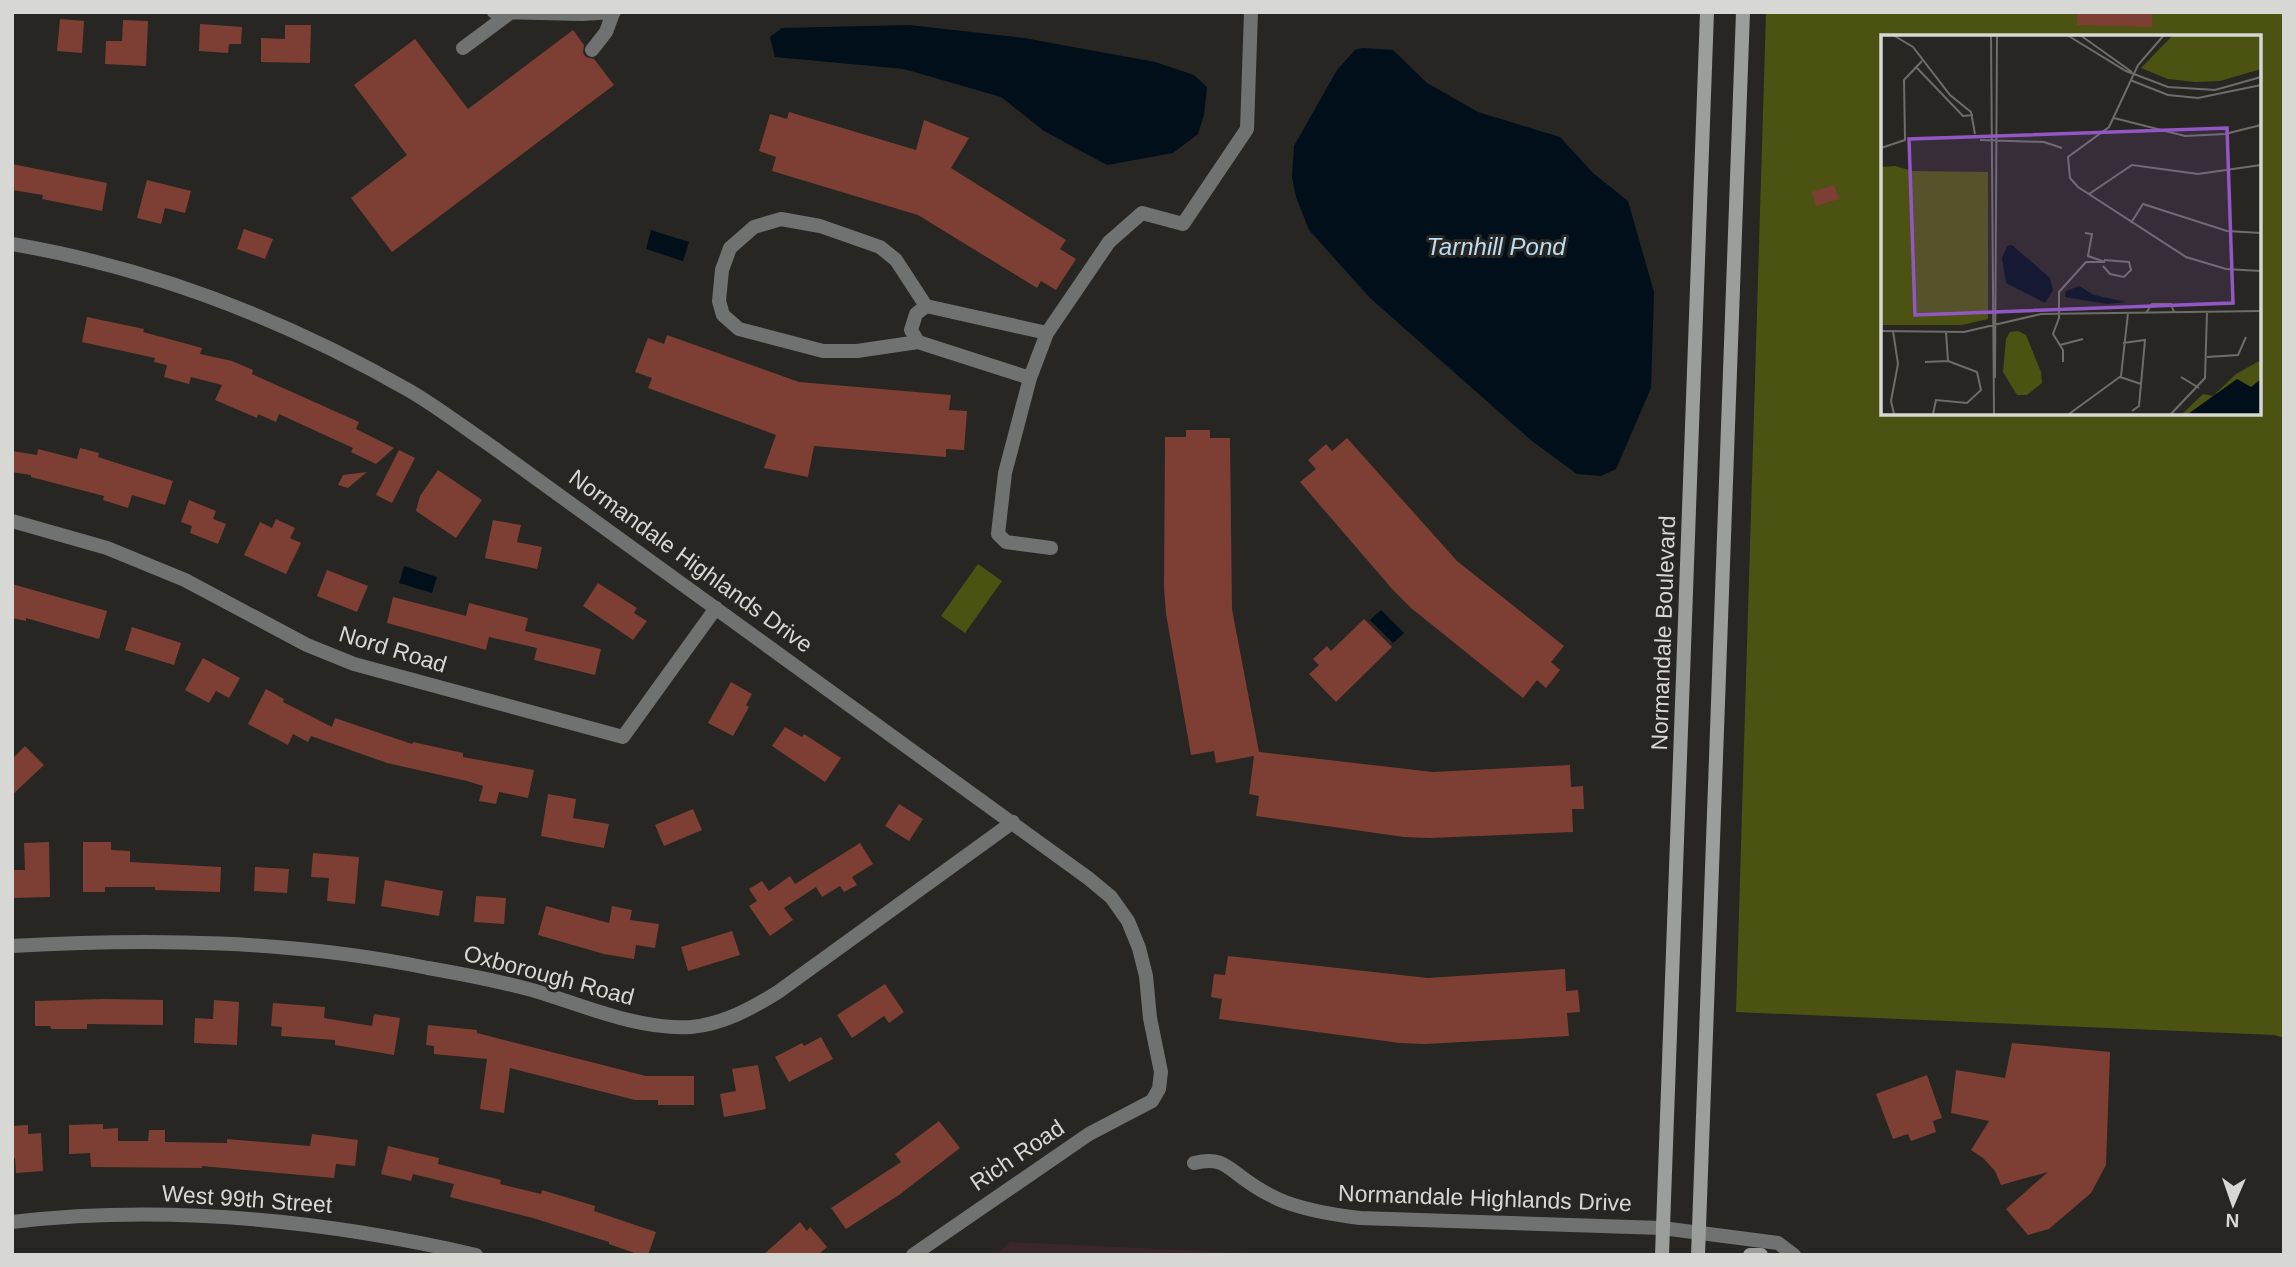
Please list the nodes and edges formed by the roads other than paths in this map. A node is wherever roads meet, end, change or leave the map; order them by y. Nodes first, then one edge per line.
1 (494, 12) edge
2 (1251, 12) edge
3 (1707, 12) edge
4 (1743, 12) edge
5 (510, 13) edge
6 (613, 13) edge
7 (463, 48) dead end
8 (592, 50) dead end
9 (12, 244) edge
10 (926, 306) junction
11 (1047, 333) junction
12 (918, 342) junction
13 (1030, 378) junction
14 (12, 521) edge
15 (1051, 548) dead end
16 (716, 608) junction
17 (1013, 822) junction
18 (12, 946) edge
19 (1152, 1101) joint
20 (1194, 1163) dead end
21 (12, 1222) edge
22 (1662, 1228) junction
23 (1699, 1233) junction
24 (476, 1255) edge
25 (913, 1255) edge
26 (1662, 1255) edge
27 (1698, 1255) edge
28 (1750, 1255) edge
29 (1762, 1255) edge
30 (1794, 1255) edge

1 - 5 street
2 - 11 street
3 - 22 main road, Normandale Boulevard
4 - 23 main road
5 - 6 street
5 - 7 street
6 - 8 street
9 - 16 street, Normandale Highlands Drive
10 - 11 street
10 - 12 street
10 - 12 street
11 - 13 street
12 - 13 street
13 - 15 street
14 - 16 street, Nord Road
16 - 17 street, Normandale Highlands Drive
17 - 18 street, Oxborough Road
17 - 19 street, Normandale Highlands Drive
19 - 25 street, Rich Road
20 - 22 street, Normandale Highlands Drive
21 - 24 street, West 99th Street
22 - 23 street, Normandale Highlands Drive
22 - 26 main road, Normandale Boulevard
23 - 27 main road
23 - 30 street, Normandale Highlands Drive
28 - 29 main road

